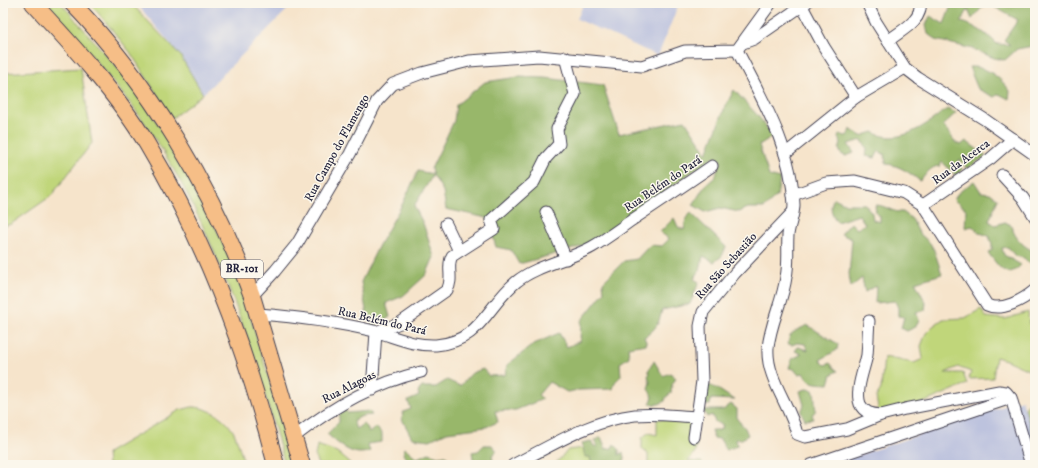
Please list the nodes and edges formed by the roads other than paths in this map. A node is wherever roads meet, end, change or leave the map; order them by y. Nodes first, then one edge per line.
1 (33, 3) edge
2 (72, 3) edge
3 (771, 3) edge
4 (867, 3) edge
5 (920, 3) edge
6 (804, 4) edge
7 (888, 40) junction
8 (740, 46) junction
9 (565, 57) junction
10 (905, 68) junction
11 (856, 98) junction
12 (1013, 139) junction
13 (785, 154) junction
14 (1035, 155) edge
15 (712, 166) dead end
16 (1002, 175) dead end
17 (793, 194) junction
18 (923, 205) junction
19 (546, 212) dead end
20 (793, 213) junction
21 (1035, 217) edge
22 (446, 224) dead end
23 (459, 250) junction
24 (566, 259) junction
25 (1035, 290) edge
26 (252, 296) junction
27 (258, 314) junction
28 (869, 321) dead end
29 (376, 332) junction
30 (421, 372) dead end
31 (372, 390) junction
32 (1011, 398) junction
33 (881, 415) junction
34 (697, 417) junction
35 (294, 437) junction
36 (694, 437) dead end
37 (276, 465) edge
38 (302, 465) edge
39 (512, 465) edge
40 (811, 465) edge
41 (1031, 465) edge

1 - 37 highway, BR-101
2 - 26 highway, BR-101
3 - 8 street
4 - 7 street
5 - 7 street
6 - 8 street
6 - 11 street
7 - 10 street
8 - 9 street, Rua Campo do Flamengo
8 - 13 street
9 - 23 street
9 - 26 street, Rua Campo do Flamengo
10 - 11 street
10 - 12 street
11 - 13 street
12 - 14 street
12 - 18 street, Rua da Acerca
13 - 17 street
15 - 24 street, Rua Belém do Pará
16 - 21 street
17 - 18 street
17 - 20 street
18 - 25 street
19 - 24 street
20 - 33 street
20 - 34 street, Rua São Sebastião
22 - 23 street
23 - 29 street
24 - 29 street, Rua Belém do Pará
26 - 27 highway, BR-101
27 - 29 street, Rua Belém do Pará
27 - 35 highway, BR-101
28 - 33 street
29 - 31 street
30 - 31 street, Rua Alagoas
31 - 35 street, Rua Alagoas
32 - 33 street
32 - 40 street
32 - 41 street
34 - 36 street, Rua São Sebastião
34 - 39 street
35 - 38 highway, BR-101

